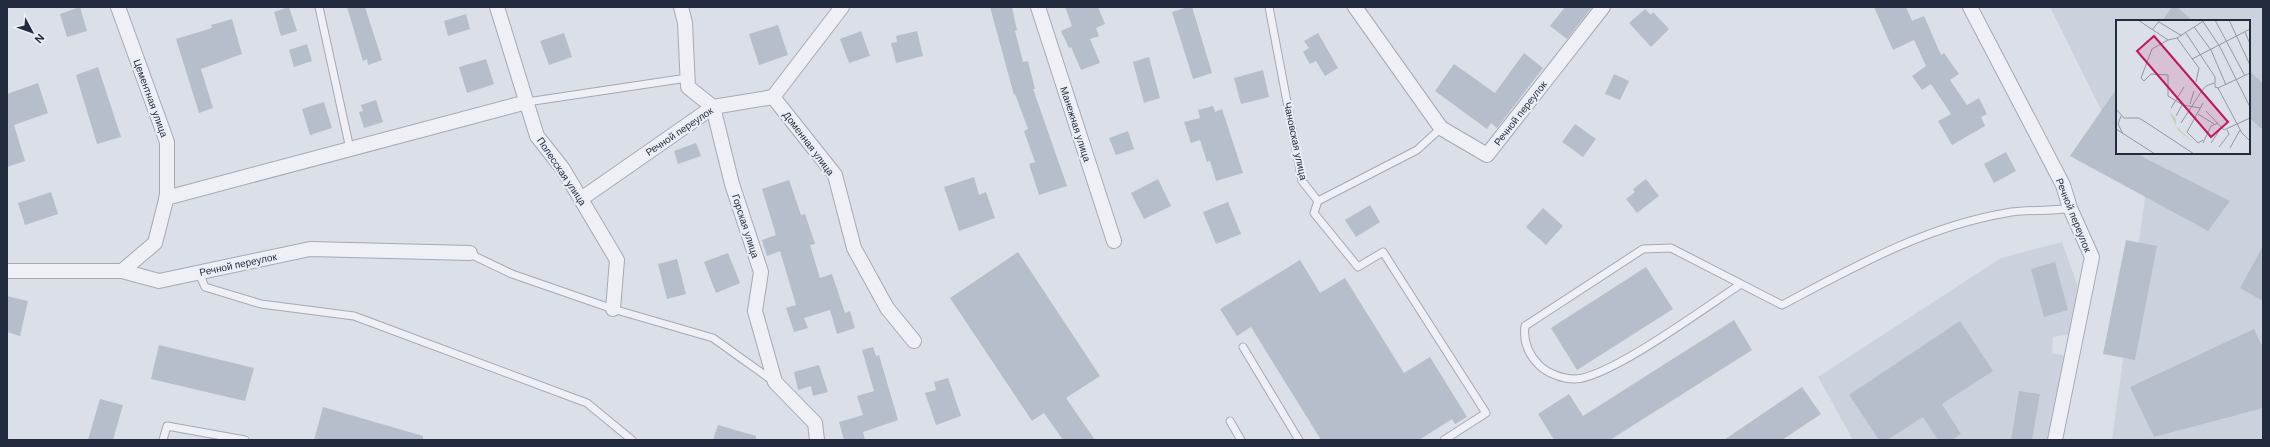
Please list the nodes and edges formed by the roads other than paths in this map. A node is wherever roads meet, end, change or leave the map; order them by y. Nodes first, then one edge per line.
1 (118, 7) edge
2 (319, 7) edge
3 (497, 7) edge
4 (681, 7) edge
5 (842, 7) edge
6 (1038, 7) edge
7 (1268, 7) edge
8 (1355, 7) edge
9 (1604, 7) edge
10 (1970, 7) edge
11 (687, 78) junction
12 (773, 97) junction
13 (527, 102) junction
14 (713, 107) junction
15 (1441, 128) junction
16 (350, 149) junction
17 (166, 198) junction
18 (581, 199) junction
19 (1318, 201) junction
20 (2070, 208) junction
21 (1114, 241) dead end
22 (469, 253) joint
23 (8, 266) edge
24 (122, 272) junction
25 (199, 273) junction
26 (1741, 284) junction
27 (613, 309) junction
28 (914, 341) dead end
29 (1243, 347) dead end
30 (775, 382) junction
31 (1230, 421) dead end
32 (163, 440) edge
33 (245, 440) edge
34 (632, 440) edge
35 (817, 440) edge
36 (1241, 440) edge
37 (1299, 440) edge
38 (1444, 440) edge
39 (2055, 440) edge

1 - 17 street, Цементная улица
2 - 16 lane
3 - 13 street, Полесская улица
4 - 11 street
5 - 12 street
6 - 21 street, Манежная улица
7 - 19 lane, Чановская улица
8 - 15 street, Речной переулок
9 - 15 street, Речной переулок
10 - 20 street, Речной переулок
11 - 13 lane
11 - 14 street
12 - 14 street, Речной переулок
12 - 28 street, Доменная улица
13 - 16 street
13 - 18 street, Полесская улица
14 - 18 street, Речной переулок
14 - 30 street, Горская улица
15 - 19 lane
16 - 17 street
17 - 24 street, Цементная улица
18 - 27 street, Полесская улица
19 - 38 lane
20 - 26 lane
20 - 39 street, Речной переулок
22 - 25 street, Речной переулок
22 - 27 lane
23 - 24 street, Речной переулок
24 - 25 street, Речной переулок
25 - 34 lane
26 - 26 lane
27 - 30 lane
29 - 37 lane
30 - 35 street, Горская улица
31 - 36 lane
32 - 33 lane

